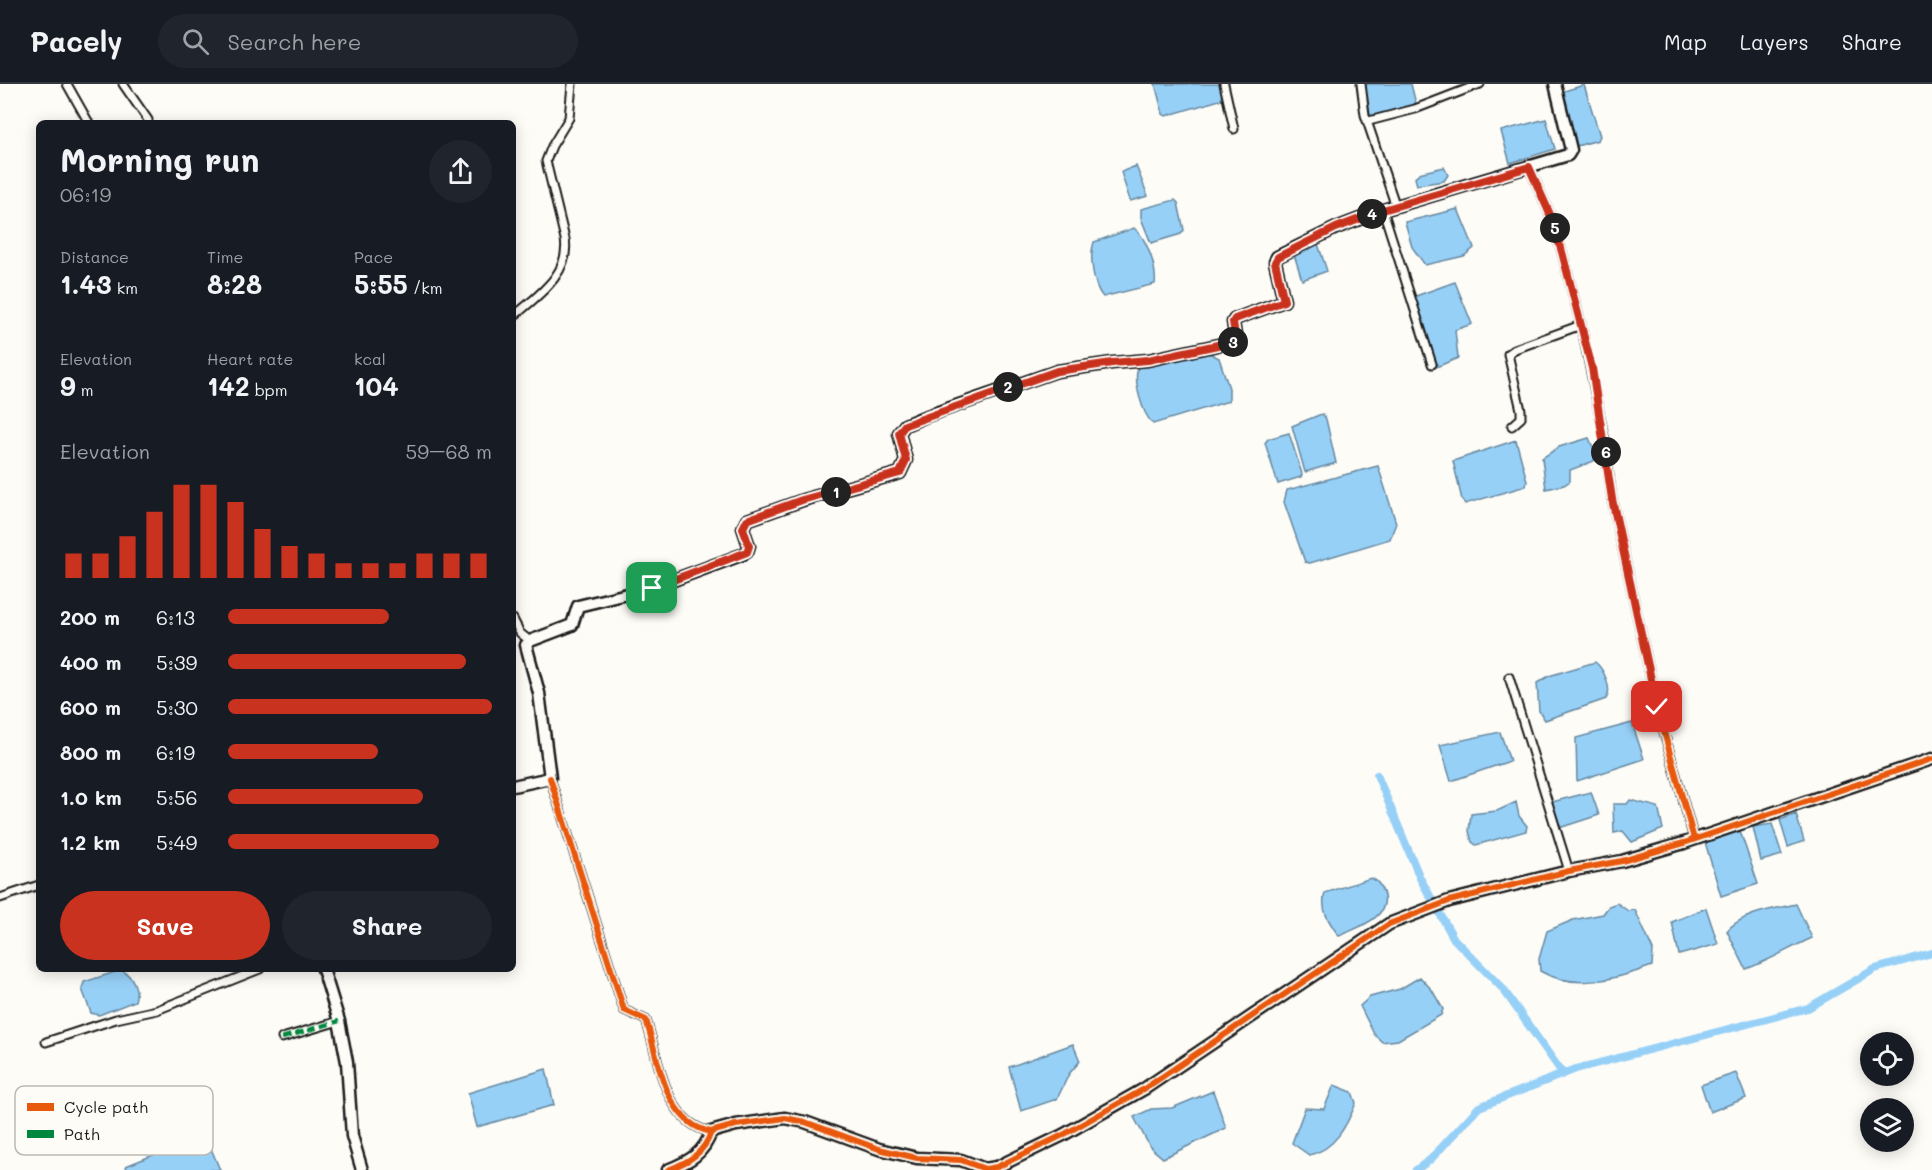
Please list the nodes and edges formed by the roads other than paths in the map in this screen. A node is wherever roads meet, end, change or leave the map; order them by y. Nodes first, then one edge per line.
1 (68, 84) edge
2 (123, 84) edge
3 (572, 84) edge
4 (1224, 84) edge
5 (1361, 84) edge
6 (1480, 84) edge
7 (1555, 84) edge
8 (87, 120) edge
9 (148, 120) dead end
10 (1369, 121) junction
11 (1234, 129) dead end
12 (1529, 167) junction
13 (1396, 207) junction
14 (1383, 210) junction
15 (516, 314) edge
16 (1581, 325) junction
17 (1432, 364) dead end
18 (1512, 426) dead end
19 (516, 625) edge
20 (530, 641) junction
21 (1509, 677) dead end
22 (1932, 759) edge
23 (550, 778) junction
24 (516, 785) edge
25 (1694, 839) junction
26 (1569, 871) junction
27 (36, 886) edge
28 (0, 898) edge
29 (253, 972) edge
30 (324, 972) edge
31 (339, 1021) junction
32 (282, 1038) dead end
33 (46, 1042) dead end
34 (711, 1132) junction
35 (362, 1170) edge
36 (668, 1170) edge

1 - 8 street
2 - 9 street
3 - 15 street
4 - 11 street
5 - 10 street
6 - 10 street
7 - 12 main road
10 - 13 street
12 - 13 main road
12 - 16 street
13 - 14 main road
14 - 17 street
14 - 20 main road
16 - 18 street
16 - 25 street
19 - 20 street
20 - 23 main road
21 - 26 street
22 - 25 main road
23 - 24 main road
23 - 34 street
25 - 26 main road
26 - 34 main road
27 - 28 street
29 - 33 street
30 - 31 main road
31 - 32 street
31 - 35 main road
34 - 36 main road

